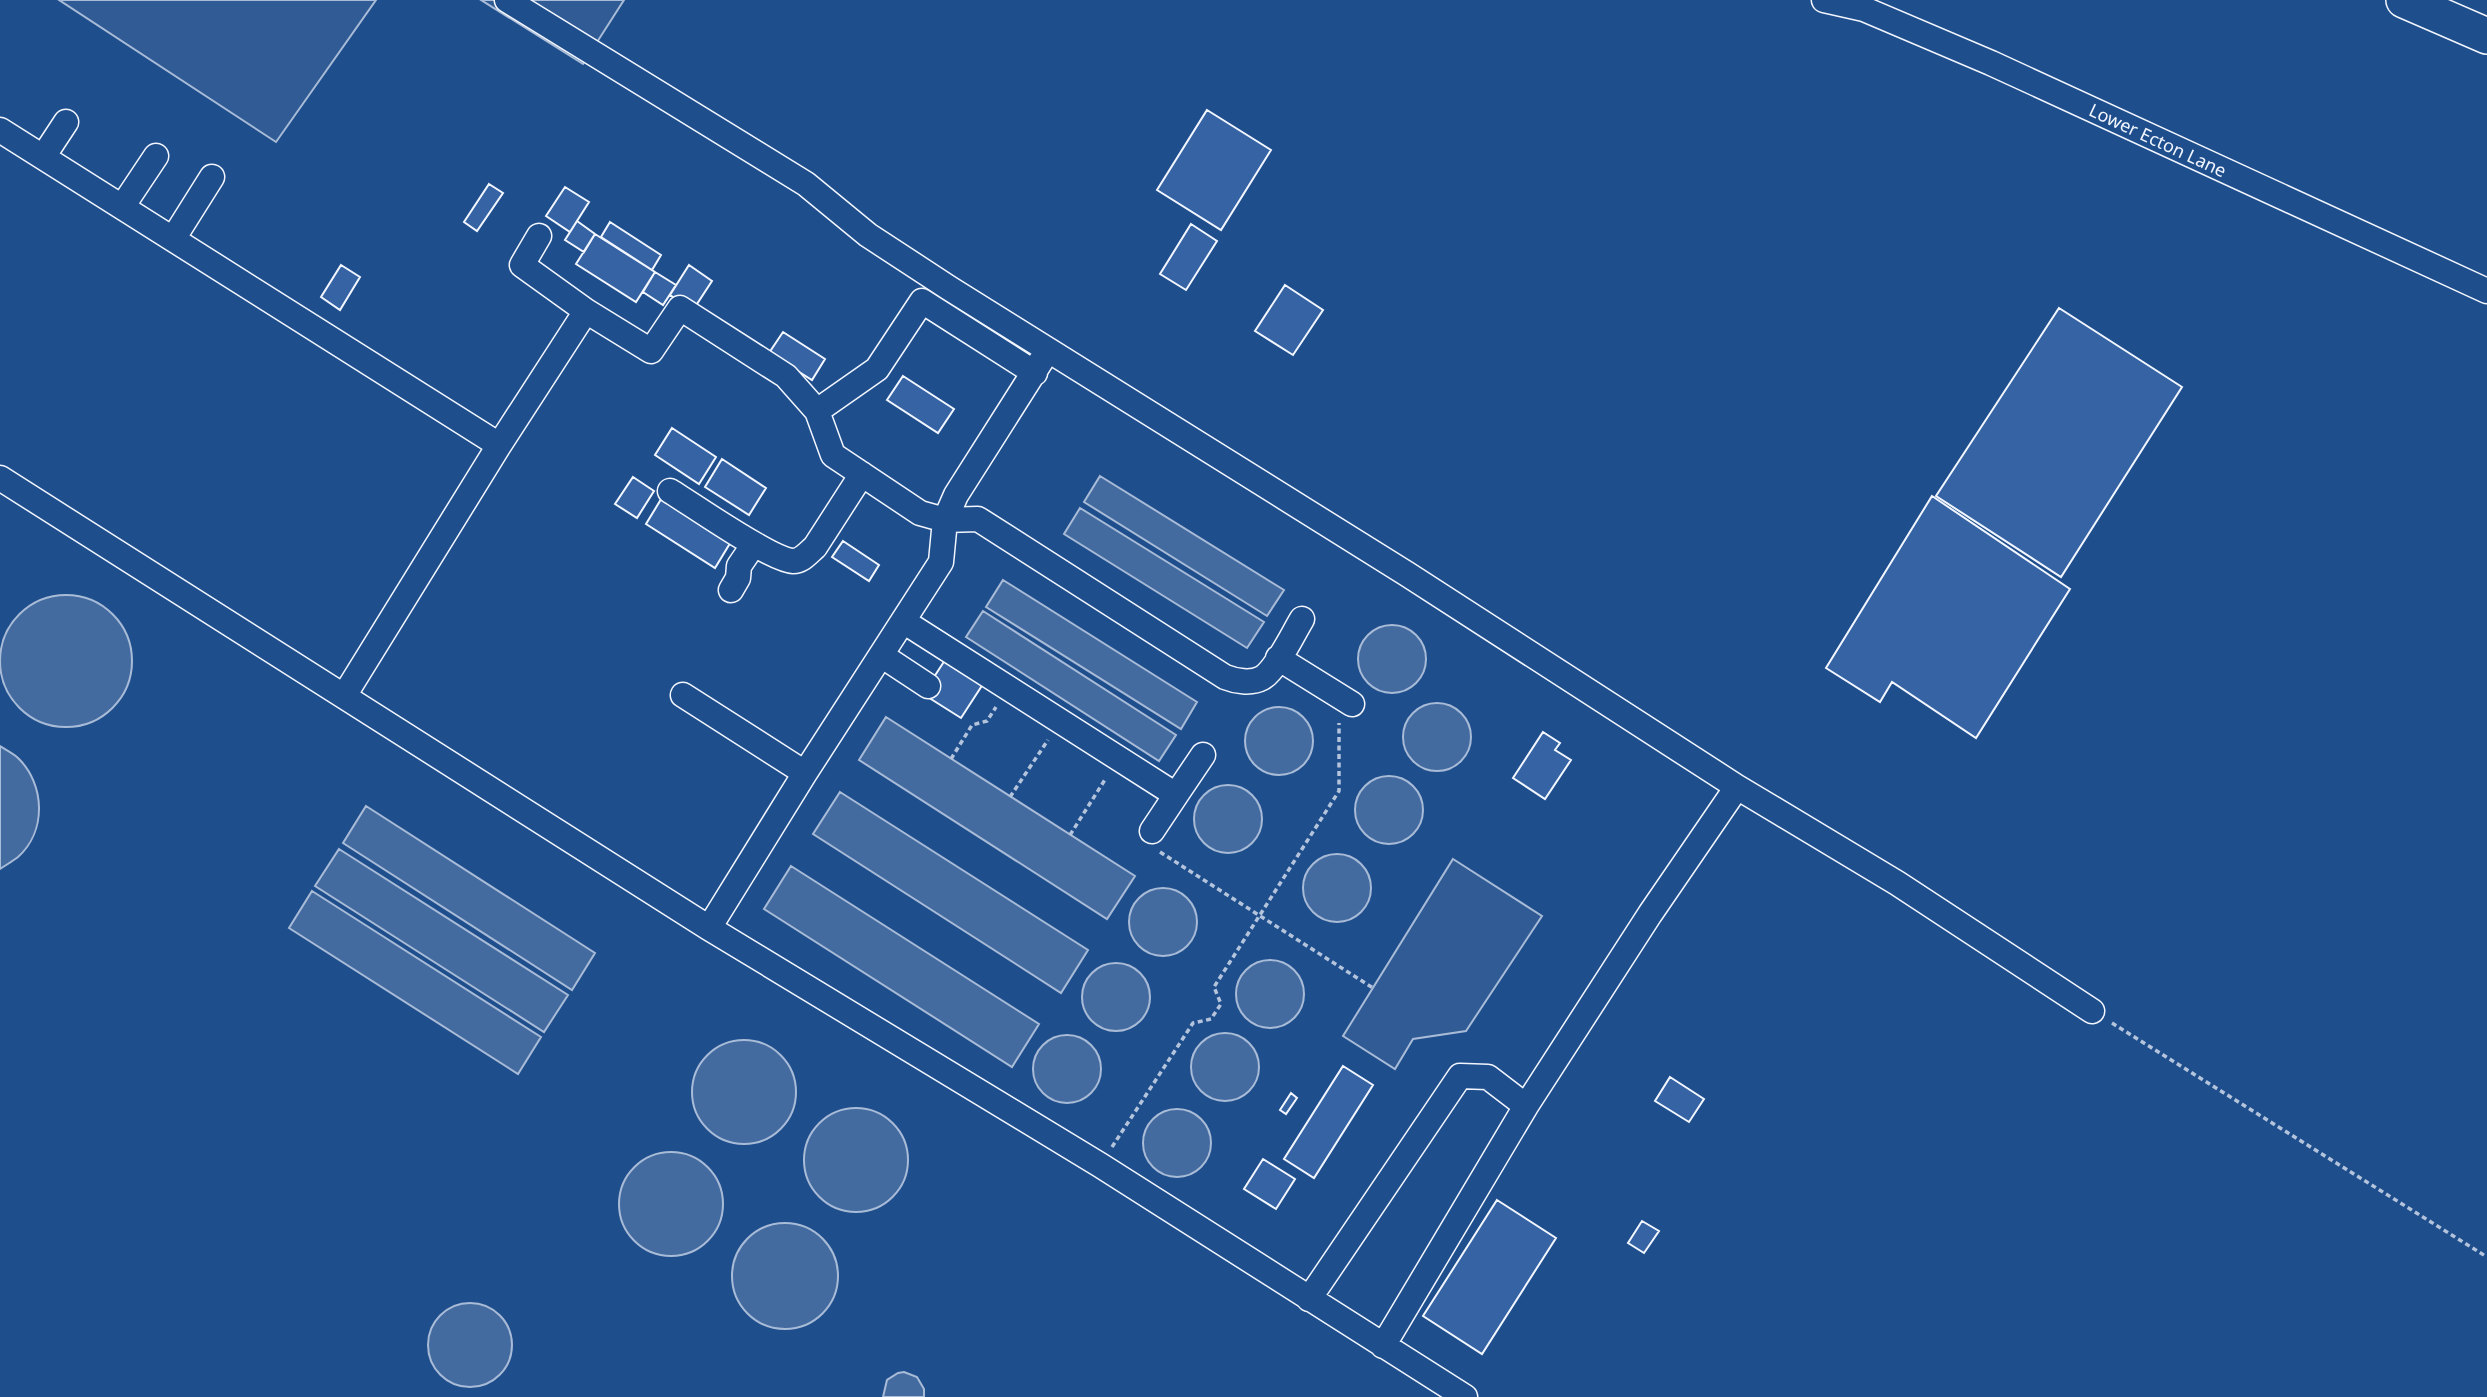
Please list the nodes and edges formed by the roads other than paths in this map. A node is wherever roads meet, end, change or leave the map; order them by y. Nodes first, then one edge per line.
1 (507, 0) edge
2 (1824, 0) edge
3 (2404, 0) edge
4 (2487, 36) edge
5 (66, 122) dead end
6 (0, 130) edge
7 (156, 156) dead end
8 (43, 157) junction
9 (212, 177) dead end
10 (121, 207) junction
11 (539, 236) dead end
12 (173, 239) junction
13 (2487, 291) edge
14 (586, 311) junction
15 (1048, 350) junction
16 (1035, 373) junction
17 (817, 411) junction
18 (499, 445) junction
19 (862, 474) junction
20 (0, 478) edge
21 (670, 491) dead end
22 (945, 520) junction
23 (754, 544) junction
24 (732, 590) dead end
25 (1302, 619) dead end
26 (903, 621) junction
27 (881, 655) junction
28 (1278, 658) junction
29 (928, 686) dead end
30 (683, 695) dead end
31 (344, 696) junction
32 (1345, 700) road end
33 (1203, 755) dead end
34 (805, 773) junction
35 (1737, 787) junction
36 (1176, 795) junction
37 (1152, 831) road end
38 (709, 928) junction
39 (2092, 1011) road end
40 (1526, 1106) junction
41 (1309, 1299) junction
42 (1383, 1346) junction
43 (1465, 1397) edge

1 - 15 street
2 - 13 street, Lower Ecton Lane
3 - 4 highway
5 - 8 street
6 - 8 street
7 - 10 street
8 - 10 street
9 - 12 street
10 - 12 street
11 - 14 street
12 - 18 street
14 - 17 street
14 - 18 street
15 - 16 street
15 - 35 street
16 - 17 street
16 - 22 street
17 - 19 street
18 - 31 street
19 - 22 street
19 - 23 street
20 - 31 street
21 - 23 street
22 - 26 street
22 - 28 street
23 - 24 street
25 - 28 street
26 - 27 street
26 - 36 street
27 - 29 street
27 - 34 street
28 - 32 street
30 - 34 street
31 - 38 street
33 - 36 street
34 - 38 street
35 - 39 street
35 - 40 street
36 - 37 street
38 - 41 street
40 - 41 street
40 - 42 street
41 - 42 street
42 - 43 street

